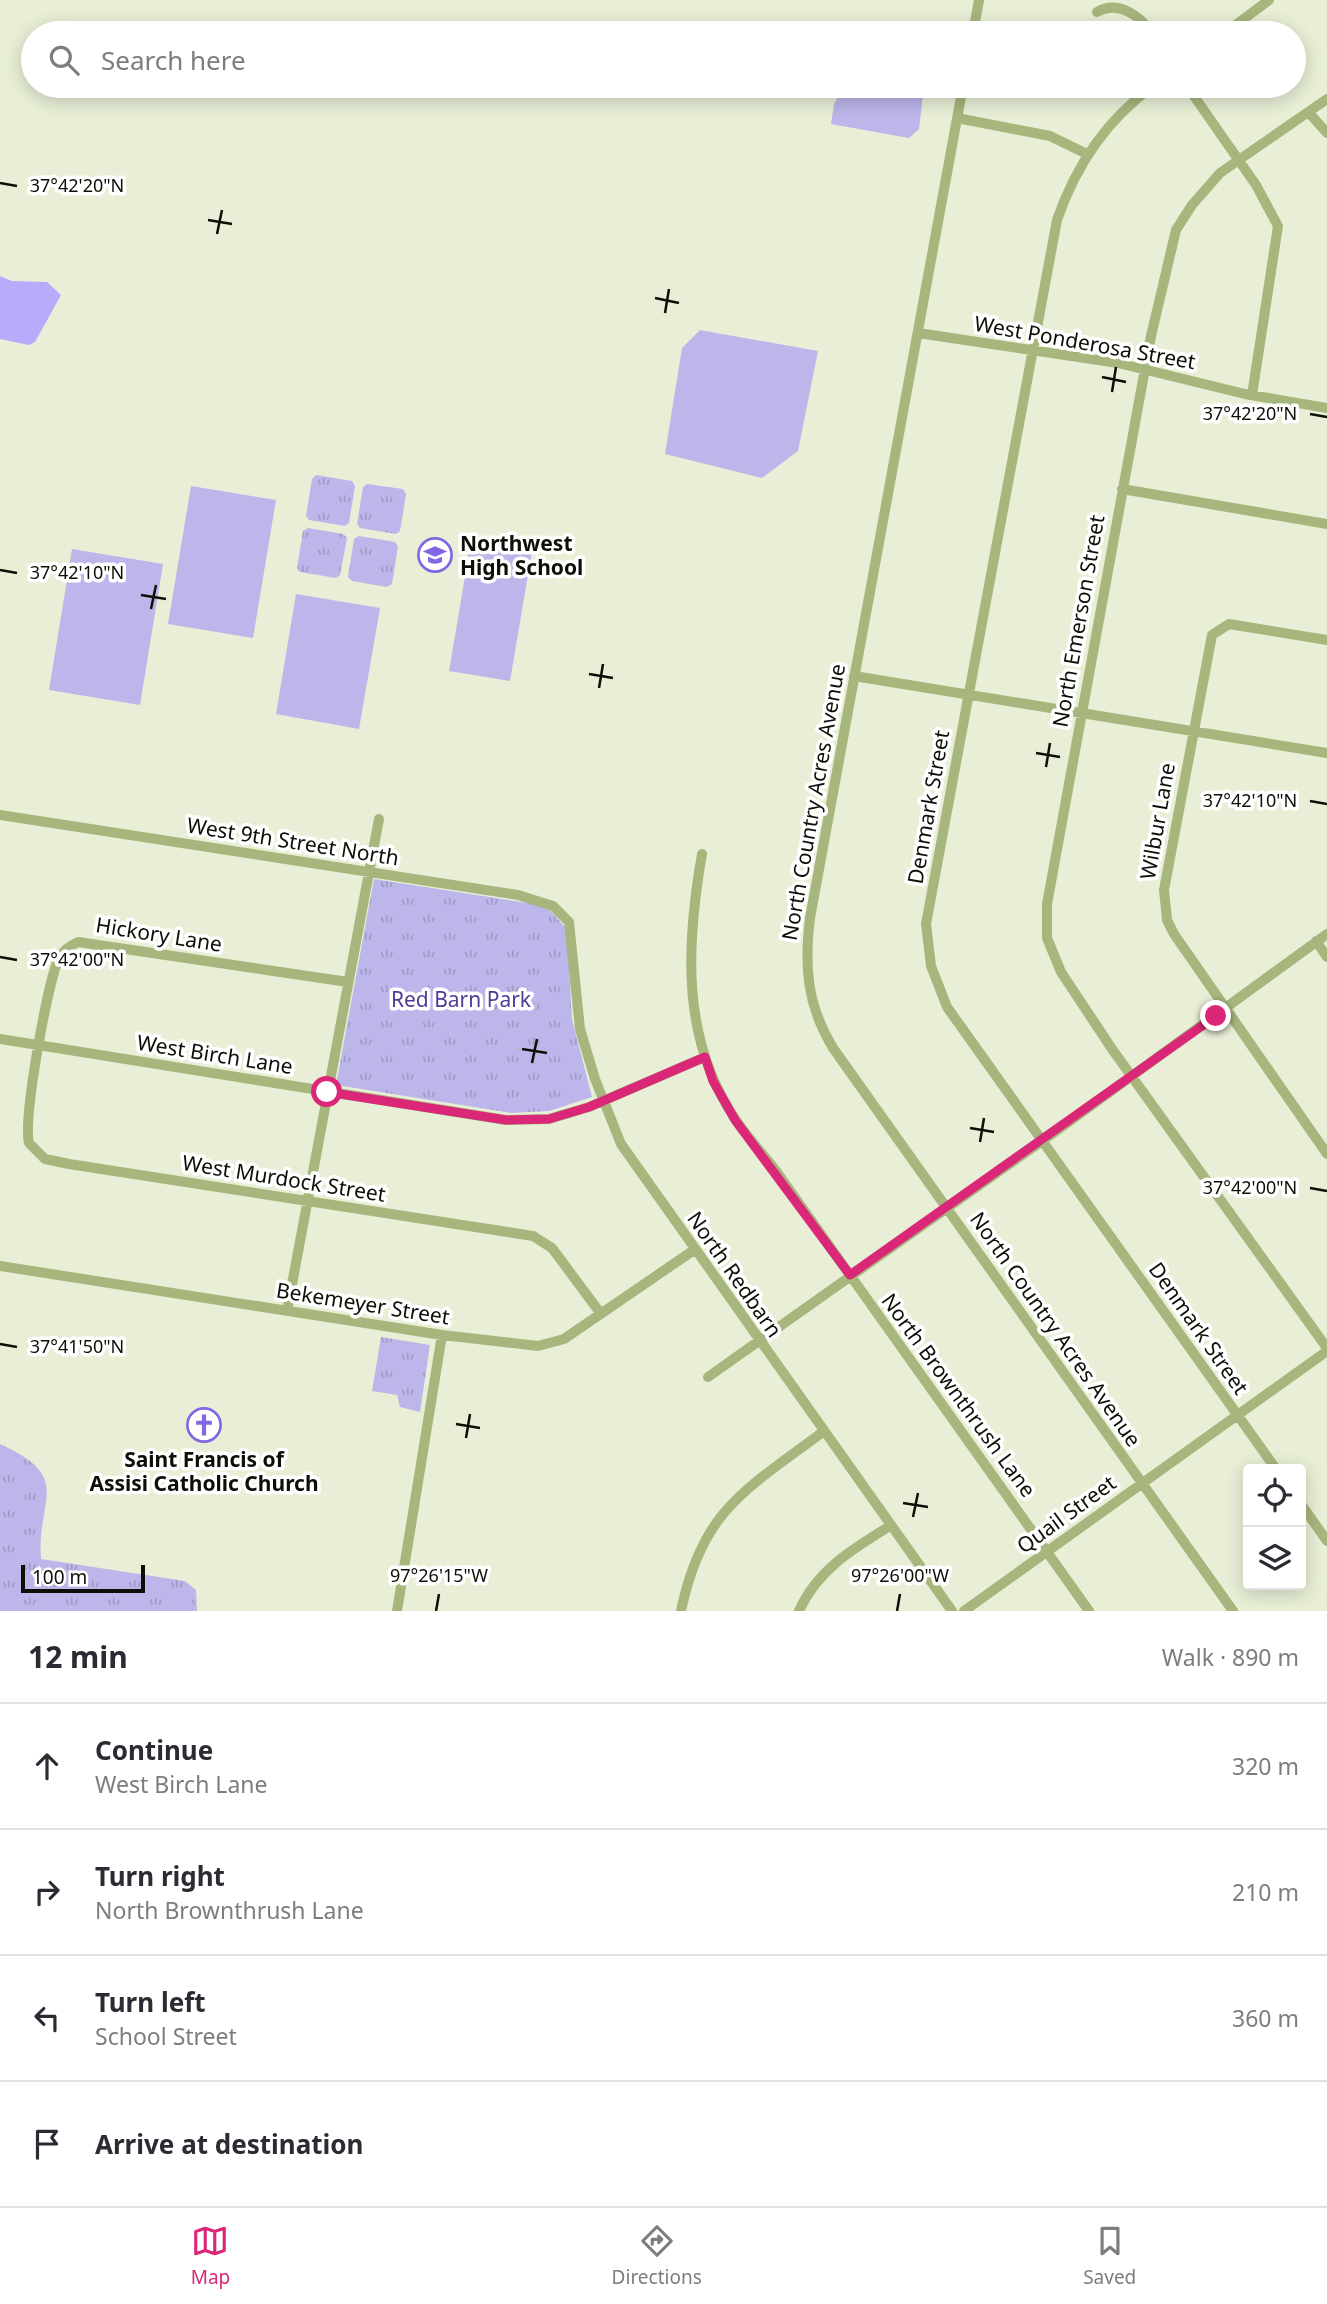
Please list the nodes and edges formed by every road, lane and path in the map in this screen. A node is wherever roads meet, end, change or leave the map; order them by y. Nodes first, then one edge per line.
1 (979, 0) edge
2 (1269, 0) edge
3 (1097, 12) dead end
4 (975, 21) edge
5 (1141, 21) edge
6 (1241, 21) edge
7 (961, 98) edge
8 (1138, 98) edge
9 (1195, 98) edge
10 (1327, 99) edge
11 (1310, 114) junction
12 (957, 118) junction
13 (1327, 133) edge
14 (1087, 154) junction
15 (1238, 160) junction
16 (918, 333) junction
17 (1033, 351) junction
18 (1145, 369) junction
19 (1252, 396) junction
20 (1327, 408) edge
21 (1122, 489) junction
22 (1327, 524) edge
23 (1327, 640) edge
24 (854, 676) junction
25 (969, 695) junction
26 (1081, 713) junction
27 (1192, 731) junction
28 (1327, 753) edge
29 (0, 814) edge
30 (379, 819) dead end
31 (702, 855) dead end
32 (369, 872) junction
33 (569, 924) joint
34 (1327, 934) edge
35 (1316, 941) junction
36 (1327, 957) edge
37 (348, 982) junction
38 (1225, 1009) junction
39 (0, 1039) edge
40 (40, 1045) junction
41 (705, 1057) junction
42 (1132, 1076) junction
43 (327, 1092) junction
44 (603, 1101) junction
45 (1042, 1141) junction
46 (1327, 1154) edge
47 (307, 1201) junction
48 (946, 1208) junction
49 (694, 1250) junction
50 (0, 1266) edge
51 (850, 1275) junction
52 (287, 1311) junction
53 (601, 1314) junction
54 (442, 1335) junction
55 (758, 1340) junction
56 (1327, 1350) edge
57 (708, 1377) dead end
58 (1237, 1416) junction
59 (824, 1431) junction
60 (1272, 1464) edge
61 (1142, 1484) junction
62 (1306, 1511) edge
63 (890, 1525) junction
64 (1327, 1541) edge
65 (1048, 1551) junction
66 (397, 1611) edge
67 (681, 1611) edge
68 (799, 1611) edge
69 (952, 1611) edge
70 (964, 1611) edge
71 (1089, 1611) edge
72 (1233, 1611) edge

1 - 4 street
2 - 6 street
3 - 5 street
7 - 12 street, North Country Acres Avenue
8 - 14 street, Denmark Street
9 - 15 street
10 - 11 street, North Emerson Street
11 - 13 street
11 - 15 street, North Emerson Street
12 - 14 street
12 - 16 street, North Country Acres Avenue
14 - 17 street, Denmark Street
15 - 18 street, North Emerson Street
15 - 19 street
16 - 17 street, West Ponderosa Street
16 - 24 street, North Country Acres Avenue
17 - 18 street, West Ponderosa Street
17 - 25 street, Denmark Street
18 - 19 street, West Ponderosa Street
18 - 21 street, North Emerson Street
19 - 20 street, West Ponderosa Street
21 - 22 street
21 - 26 street, North Emerson Street
23 - 27 street, Wilbur Lane
24 - 25 street
24 - 48 street, North Country Acres Avenue
25 - 26 street
25 - 45 street, Denmark Street
26 - 27 street
26 - 42 street, North Emerson Street
27 - 28 street
27 - 38 street, Wilbur Lane
29 - 32 street, West 9th Street North
30 - 32 street
31 - 41 street, North Brownthrush Lane
32 - 33 street, West 9th Street North
32 - 37 street
33 - 44 street, North Redbarn
34 - 35 street
35 - 36 street
35 - 38 street
37 - 40 street, Hickory Lane
37 - 43 street
38 - 42 street
38 - 46 street, Wilbur Lane
39 - 40 street, West Birch Lane
40 - 43 street, West Birch Lane
40 - 47 street, West Murdock Street
41 - 44 street, West Birch Lane
41 - 51 street, North Brownthrush Lane
42 - 45 street
42 - 56 street, North Emerson Street
43 - 44 street, West Birch Lane
43 - 47 street
44 - 49 street, North Redbarn
45 - 48 street
45 - 58 street, Denmark Street
47 - 52 street
47 - 53 street, West Murdock Street
48 - 51 street
48 - 61 street, North Country Acres Avenue
49 - 53 street, Bekemeyer Street
49 - 55 street, North Redbarn
50 - 52 street, Bekemeyer Street
51 - 55 street
51 - 65 street, North Brownthrush Lane
52 - 54 street, Bekemeyer Street
53 - 54 street, Bekemeyer Street
54 - 66 street
55 - 57 street
55 - 59 street, North Redbarn
56 - 58 street, Quail Street
58 - 60 street, Denmark Street
58 - 61 street, Quail Street
59 - 63 street, North Redbarn
59 - 67 street
61 - 65 street, Quail Street
61 - 72 street, North Country Acres Avenue
62 - 64 street
63 - 68 street
63 - 69 street, North Redbarn
65 - 70 street, Quail Street
65 - 71 street, North Brownthrush Lane

